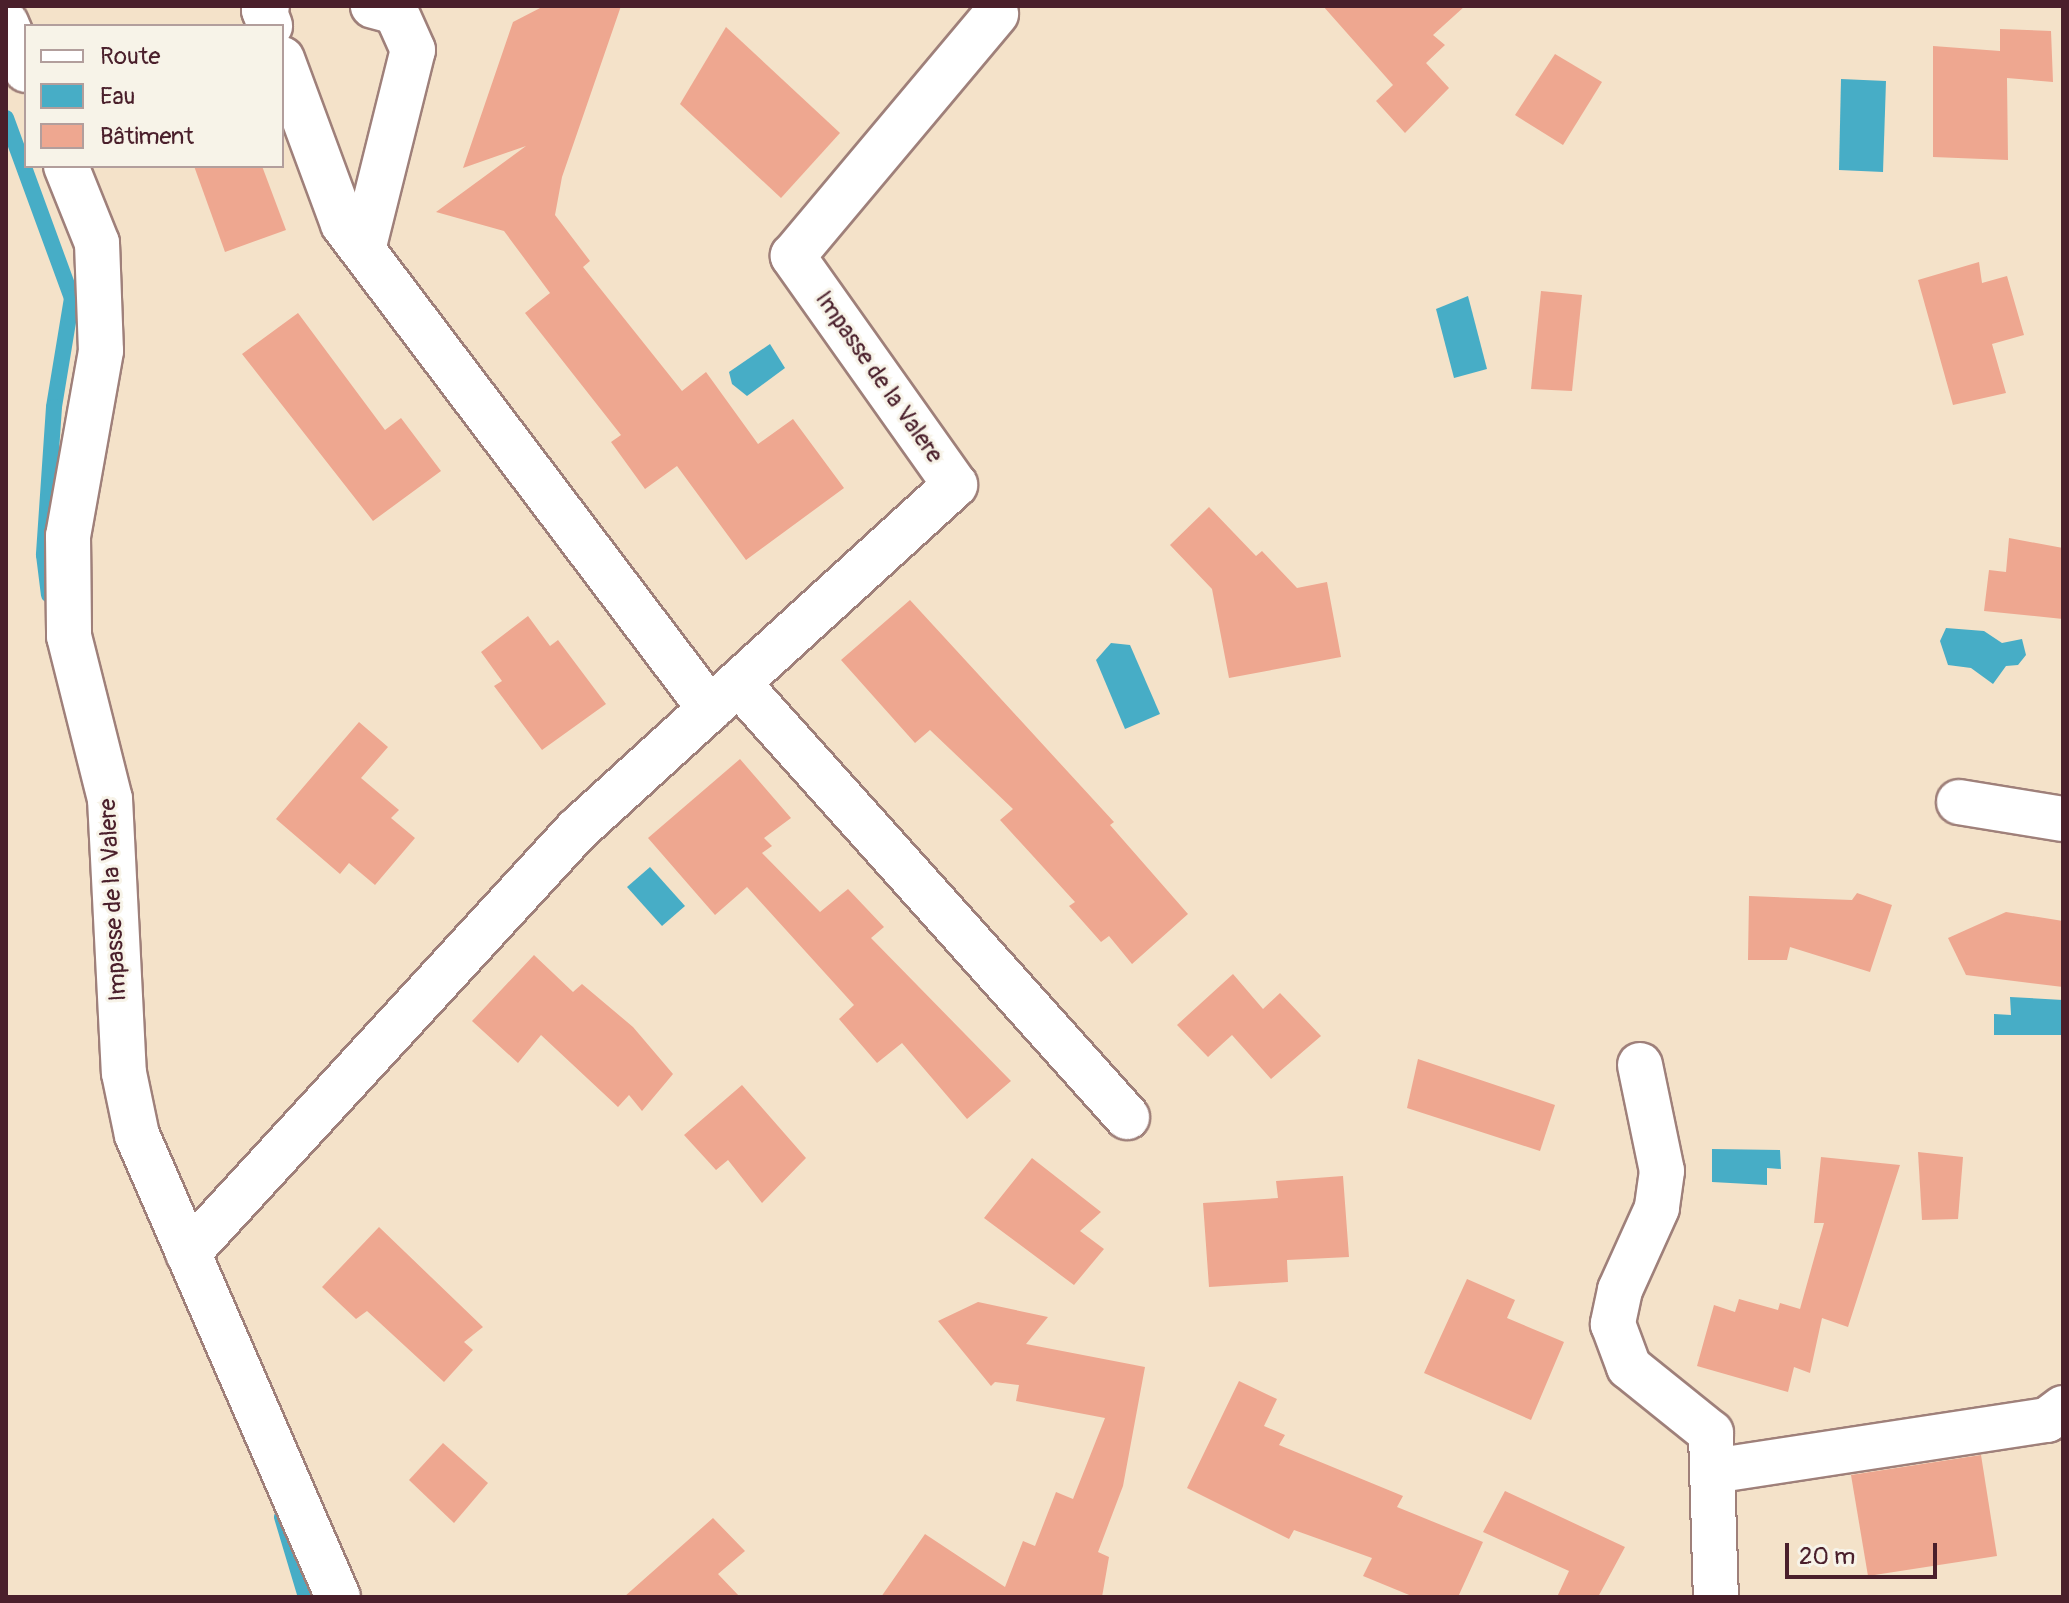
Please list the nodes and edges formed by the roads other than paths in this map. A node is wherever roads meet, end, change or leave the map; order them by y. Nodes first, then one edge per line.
1 (373, 6) edge
2 (996, 14) dead end
3 (6, 23) edge
4 (284, 64) edge
5 (24, 65) edge
6 (67, 168) edge
7 (363, 250) junction
8 (724, 696) junction
9 (1959, 802) dead end
10 (2063, 819) edge
11 (1640, 1065) dead end
12 (1127, 1117) dead end
13 (188, 1253) junction
14 (2063, 1408) edge
15 (1713, 1471) junction
16 (338, 1597) edge
17 (1716, 1597) edge

1 - 7 street
2 - 8 street, Impasse de la Valere
3 - 5 street
4 - 7 street
6 - 13 street, Impasse de la Valere
7 - 8 street
8 - 12 street
8 - 13 street, Impasse de la Valere
9 - 10 street
11 - 15 street
13 - 16 street, Impasse de la Valere
14 - 15 street
15 - 17 street

